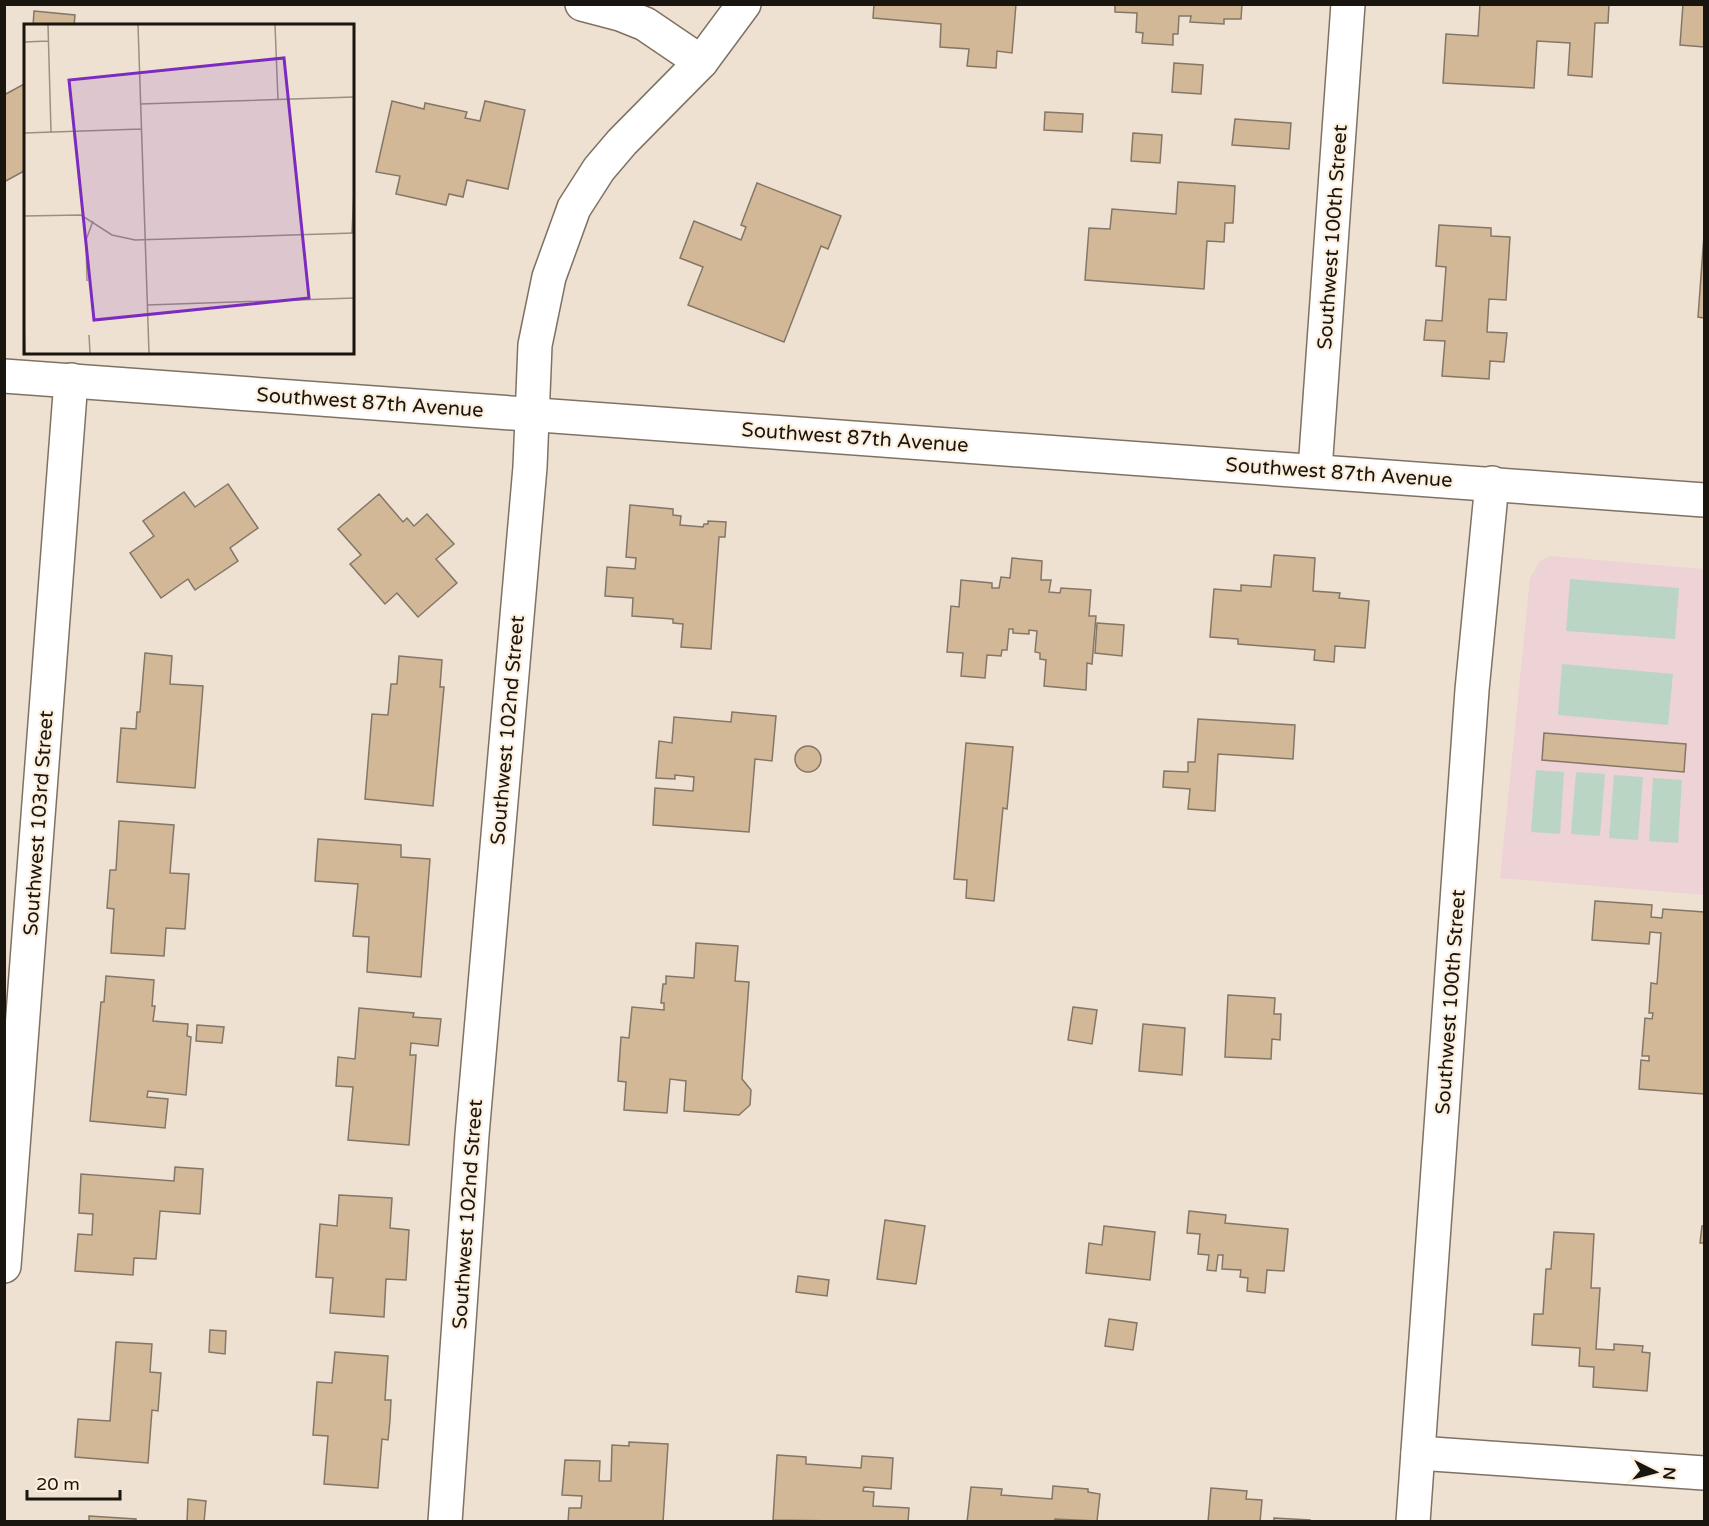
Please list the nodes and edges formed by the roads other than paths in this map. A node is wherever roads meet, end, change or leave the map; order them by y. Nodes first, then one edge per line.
1 (582, 4) edge
2 (744, 4) edge
3 (1348, 4) edge
4 (700, 62) junction
5 (4, 375) edge
6 (71, 380) junction
7 (533, 414) junction
8 (1316, 470) junction
9 (1492, 483) junction
10 (1704, 500) edge
11 (4, 1266) edge
12 (1418, 1454) junction
13 (1704, 1473) edge
14 (445, 1521) edge
15 (1413, 1521) edge

1 - 4 street
2 - 4 street, Southwest 102nd Street
3 - 8 street, Southwest 100th Street
4 - 7 street, Southwest 102nd Street
5 - 6 street, Southwest 87th Avenue
6 - 7 street, Southwest 87th Avenue
6 - 11 street, Southwest 103rd Street
7 - 8 street, Southwest 87th Avenue
7 - 14 street, Southwest 102nd Street
8 - 9 street, Southwest 87th Avenue
9 - 10 street, Southwest 87th Avenue
9 - 12 street, Southwest 100th Street
12 - 13 street
12 - 15 street, Southwest 100th Street

